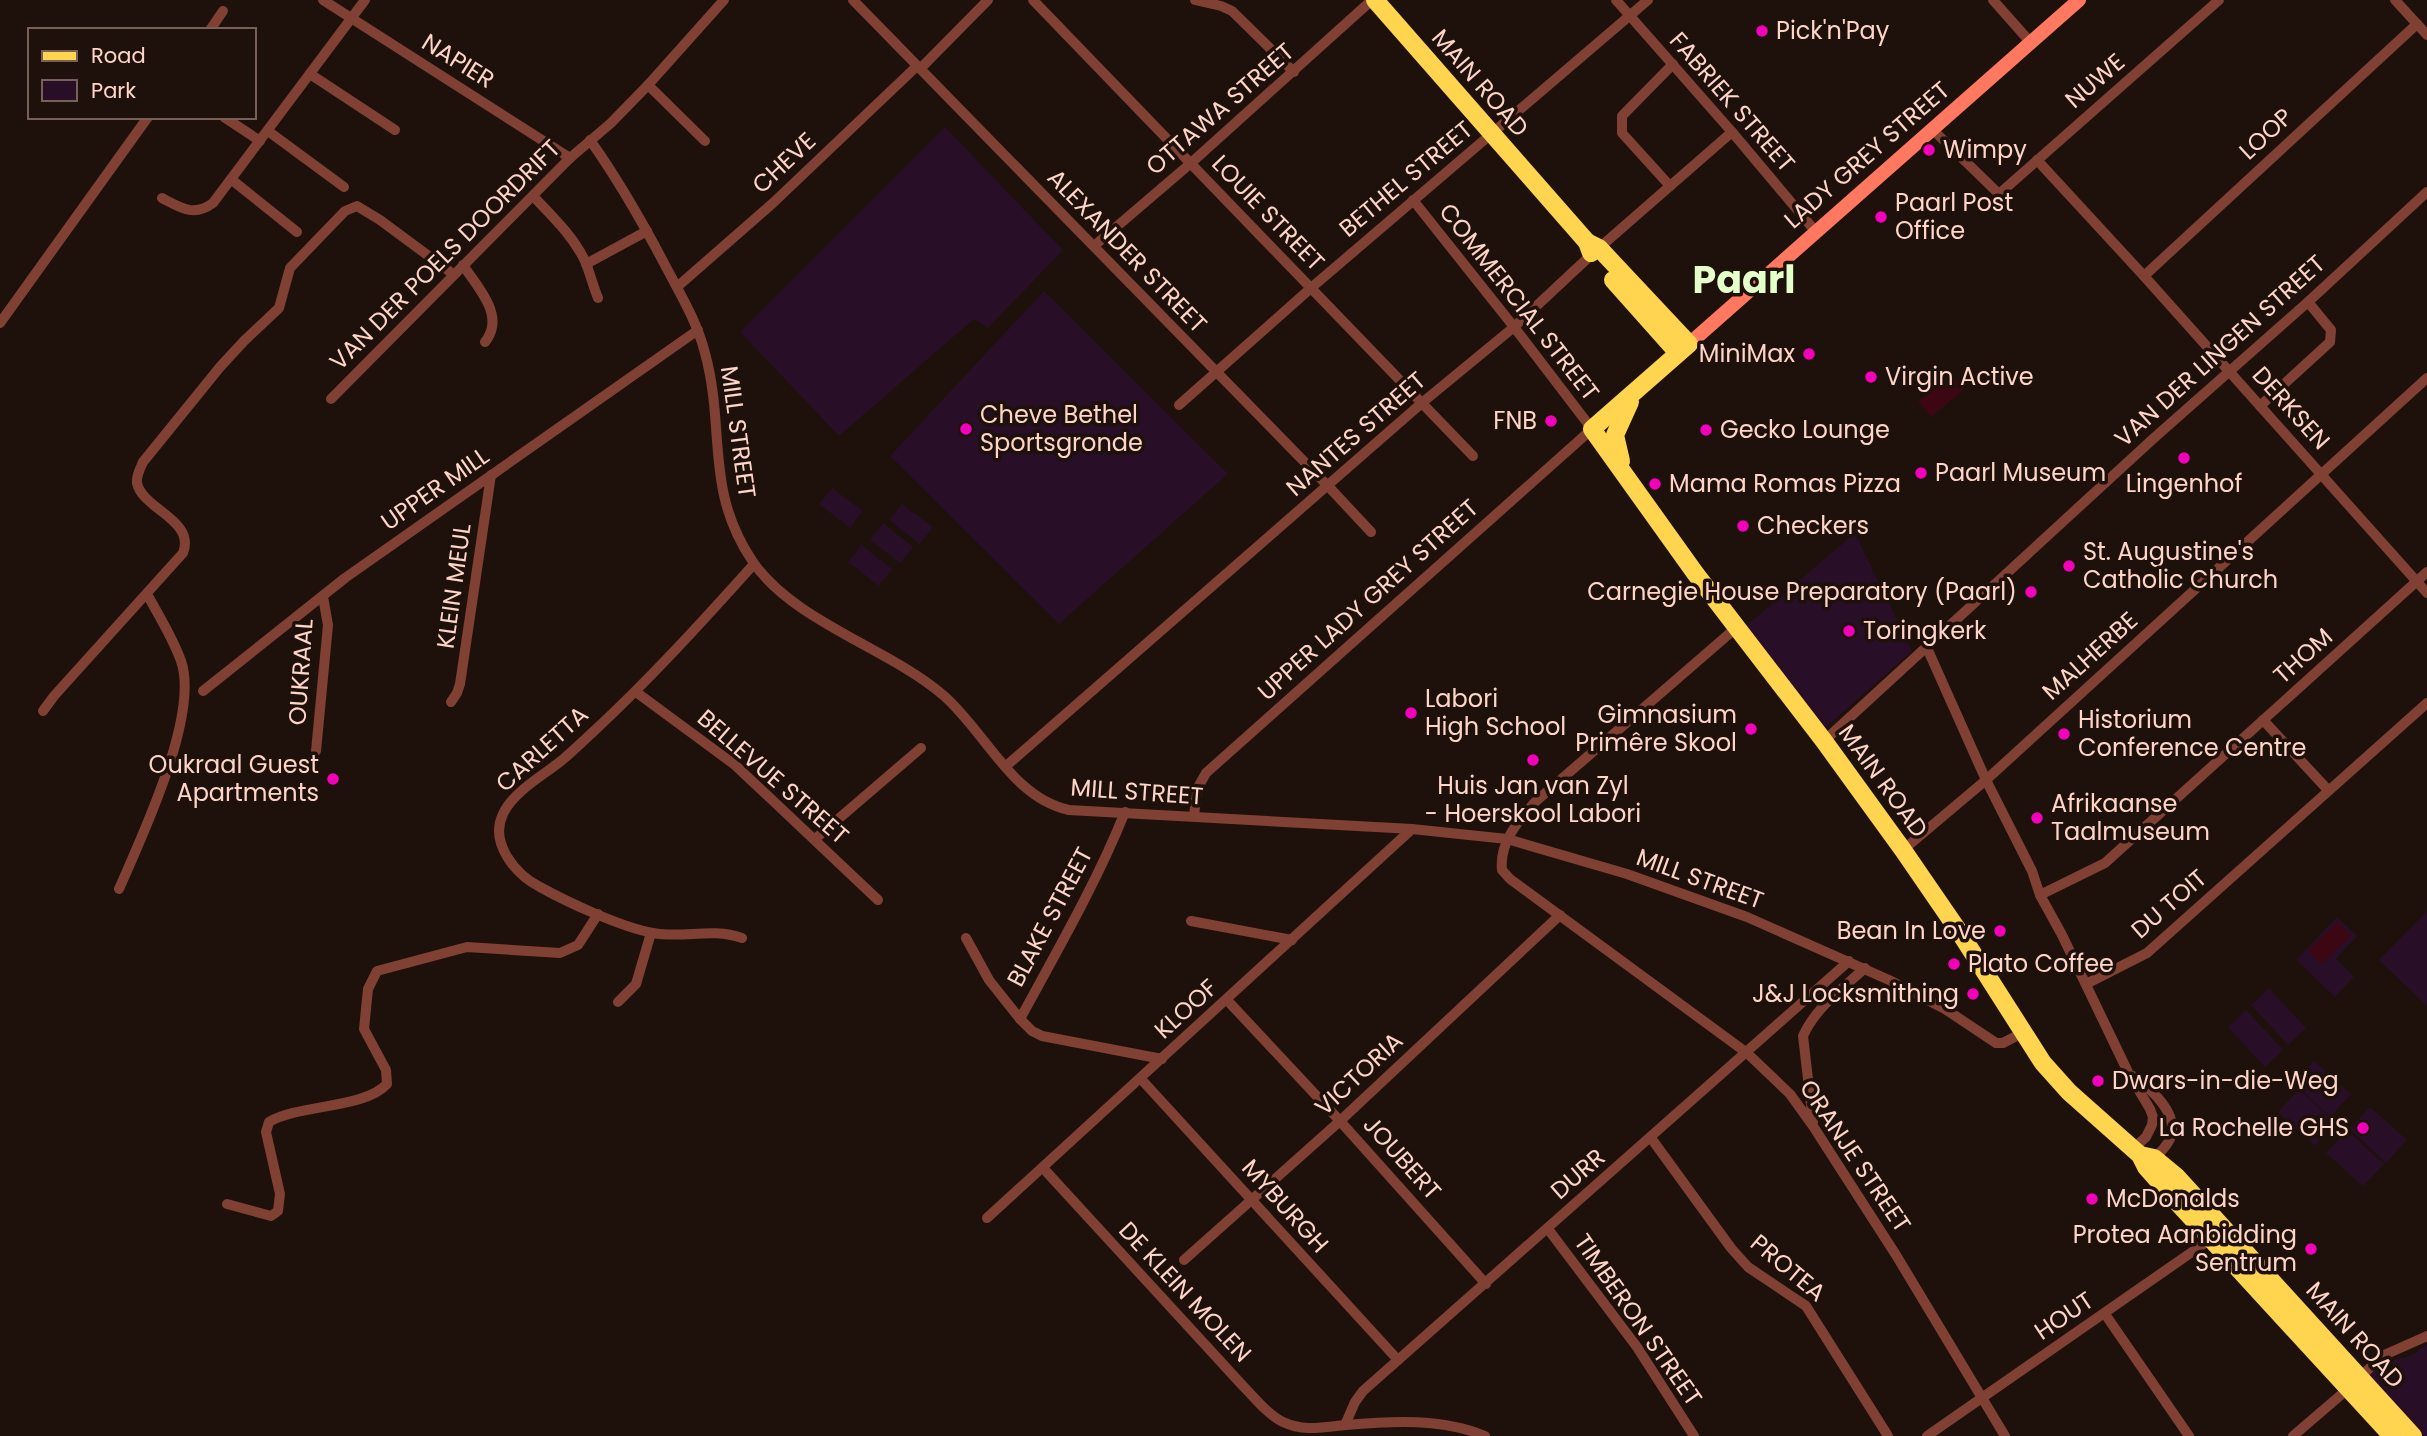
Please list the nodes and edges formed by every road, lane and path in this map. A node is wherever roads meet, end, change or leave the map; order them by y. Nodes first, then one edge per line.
1 (323, 0) edge
2 (365, 0) edge
3 (724, 0) edge
4 (853, 0) edge
5 (988, 0) edge
6 (1032, 0) edge
7 (1195, 0) edge
8 (1374, 0) edge
9 (1616, 0) edge
10 (1647, 0) edge
11 (1993, 0) edge
12 (2079, 0) edge
13 (2219, 0) edge
14 (2395, 0) edge
15 (223, 11) dead end
16 (1629, 15) junction
17 (352, 18) junction
18 (2417, 24) junction
19 (211, 28) edge
20 (2427, 35) edge
21 (2031, 43) junction
22 (1673, 64) junction
23 (918, 68) junction
24 (1294, 72) junction
25 (310, 74) junction
26 (648, 85) junction
27 (147, 119) edge
28 (227, 119) edge
29 (1933, 129) junction
30 (395, 130) dead end
31 (268, 131) junction
32 (1732, 132) junction
33 (1492, 133) junction
34 (590, 140) junction
35 (260, 141) junction
36 (705, 141) dead end
37 (570, 158) junction
38 (2037, 160) junction
39 (1191, 163) junction
40 (232, 180) junction
41 (344, 187) dead end
42 (1670, 187) junction
43 (2427, 192) edge
44 (534, 197) junction
45 (162, 198) dead end
46 (1413, 201) junction
47 (647, 231) junction
48 (297, 232) dead end
49 (1816, 232) junction
50 (1094, 246) junction
51 (1592, 249) junction
52 (586, 264) junction
53 (463, 265) junction
54 (453, 274) junction
55 (2144, 276) junction
56 (677, 287) junction
57 (1311, 288) junction
58 (598, 298) dead end
59 (2308, 302) junction
60 (0, 323) edge
61 (1514, 327) junction
62 (698, 330) junction
63 (485, 342) dead end
64 (1683, 348) junction
65 (2230, 371) junction
66 (1215, 372) junction
67 (2427, 378) edge
68 (1639, 387) junction
69 (331, 399) dead end
70 (1423, 402) junction
71 (1179, 405) dead end
72 (2260, 406) junction
73 (1592, 429) junction
74 (1473, 456) dead end
75 (2321, 473) junction
76 (491, 475) junction
77 (1630, 479) junction
78 (1328, 486) junction
79 (1371, 532) dead end
80 (754, 564) junction
81 (2427, 572) edge
82 (2416, 582) junction
83 (2427, 593) edge
84 (147, 594) junction
85 (323, 597) junction
86 (1737, 627) junction
87 (1927, 648) junction
88 (203, 691) dead end
89 (636, 692) junction
90 (451, 702) dead end
91 (2427, 703) edge
92 (43, 711) dead end
93 (2263, 720) junction
94 (1824, 741) junction
95 (921, 748) dead end
96 (316, 751) dead end
97 (1006, 766) junction
98 (1986, 780) junction
99 (2328, 790) junction
100 (1125, 812) junction
101 (1194, 816) junction
102 (1412, 829) junction
103 (815, 839) junction
104 (1507, 839) junction
105 (1903, 850) junction
106 (119, 889) dead end
107 (2040, 895) junction
108 (878, 900) dead end
109 (598, 914) junction
110 (1560, 915) junction
111 (1191, 921) dead end
112 (651, 933) junction
113 (742, 937) dead end
114 (967, 938) dead end
115 (1292, 940) junction
116 (1849, 961) junction
117 (1865, 968) junction
118 (2086, 984) junction
119 (1227, 1000) junction
120 (618, 1002) dead end
121 (1020, 1018) junction
122 (2024, 1032) junction
123 (1747, 1053) junction
124 (1162, 1059) junction
125 (2128, 1072) junction
126 (1141, 1079) junction
127 (1340, 1121) junction
128 (1813, 1126) junction
129 (1651, 1138) junction
130 (2143, 1157) junction
131 (1043, 1168) junction
132 (1251, 1199) junction
133 (227, 1204) dead end
134 (987, 1218) dead end
135 (1548, 1229) junction
136 (2218, 1233) junction
137 (1184, 1260) dead end
138 (1486, 1284) junction
139 (2105, 1314) junction
140 (2427, 1336) edge
141 (1398, 1360) junction
142 (2355, 1383) junction
143 (1982, 1397) junction
144 (1345, 1425) junction
145 (1485, 1436) edge
146 (1694, 1436) edge
147 (1888, 1436) edge
148 (1927, 1436) edge
149 (2005, 1436) edge
150 (2189, 1436) edge
151 (2293, 1436) edge
152 (2392, 1436) edge
153 (2413, 1436) edge

1 - 17 street, NAPIER
2 - 17 street
3 - 26 street, VAN DER POELS DOORDRIFT
4 - 23 street, ALEXANDER STREET
5 - 23 street, CHEVE
6 - 39 street, LOUIE STREET
7 - 24 street
8 - 24 street, OTTAWA STREET
8 - 33 main road, MAIN ROAD
9 - 16 street, FABRIEK STREET
10 - 16 street, BETHEL STREET
11 - 21 street
12 - 21 main road, LADY GREY STREET
13 - 38 street, NUWE
14 - 18 street
15 - 19 street
16 - 22 street, FABRIEK STREET
16 - 33 street, BETHEL STREET
17 - 25 street
17 - 37 street, NAPIER
18 - 20 street
18 - 55 street, LOOP
21 - 29 main road, LADY GREY STREET
22 - 32 street, FABRIEK STREET
22 - 42 street
23 - 50 street, ALEXANDER STREET
23 - 56 street, CHEVE
24 - 39 street, OTTAWA STREET
25 - 30 street
25 - 31 street
26 - 34 street, VAN DER POELS DOORDRIFT
26 - 36 street
27 - 60 street
28 - 35 street
29 - 38 street, NUWE
29 - 49 main road, LADY GREY STREET
31 - 35 street
31 - 41 street
32 - 42 street, NANTES STREET
32 - 49 street, FABRIEK STREET
33 - 46 street, BETHEL STREET
33 - 51 main road, MAIN ROAD
34 - 37 street, VAN DER POELS DOORDRIFT
34 - 47 street, MILL STREET
35 - 40 street
37 - 44 street, VAN DER POELS DOORDRIFT
38 - 55 street, DERKSEN
39 - 50 street, OTTAWA STREET
39 - 57 street, LOUIE STREET
40 - 45 street
40 - 48 street
42 - 51 street, NANTES STREET
43 - 59 street, VAN DER LINGEN STREET
44 - 52 street
44 - 53 street, VAN DER POELS DOORDRIFT
46 - 57 street, BETHEL STREET
46 - 61 street, COMMERCIAL STREET
47 - 52 street
47 - 56 street, MILL STREET
49 - 64 main road, LADY GREY STREET
50 - 66 street, ALEXANDER STREET
51 - 61 street, NANTES STREET
51 - 64 main road
52 - 58 street
53 - 54 street, VAN DER POELS DOORDRIFT
53 - 63 street
54 - 69 street, VAN DER POELS DOORDRIFT
54 - 84 street
55 - 65 street, DERKSEN
56 - 62 street, MILL STREET
57 - 66 street, BETHEL STREET
57 - 70 street, LOUIE STREET
59 - 65 street, VAN DER LINGEN STREET
59 - 72 street
61 - 70 street, NANTES STREET
61 - 73 street, COMMERCIAL STREET
62 - 76 street, UPPER MILL
62 - 80 street, MILL STREET
64 - 68 main road, LADY GREY STREET
65 - 72 street, DERKSEN
65 - 87 street, VAN DER LINGEN STREET
66 - 71 street, BETHEL STREET
66 - 78 street, ALEXANDER STREET
67 - 75 street, MALHERBE
68 - 73 main road, LADY GREY STREET
68 - 77 main road
70 - 74 street, LOUIE STREET
70 - 78 street, NANTES STREET
72 - 75 street, DERKSEN
73 - 77 main road, MAIN ROAD
73 - 101 street, UPPER LADY GREY STREET
75 - 82 street, DERKSEN
75 - 98 street, MALHERBE
76 - 85 street, UPPER MILL
76 - 90 street, KLEIN MEUL
77 - 86 main road, MAIN ROAD
78 - 79 street, ALEXANDER STREET
78 - 97 street, NANTES STREET
80 - 89 street, CARLETTA
80 - 97 street, MILL STREET
81 - 82 street, THOM
82 - 83 street, DERKSEN
82 - 93 street, THOM
84 - 92 street
84 - 106 street
85 - 88 street, UPPER MILL
85 - 96 street, OUKRAAL
86 - 94 main road, MAIN ROAD
86 - 104 street
87 - 94 street, VAN DER LINGEN STREET
87 - 98 street
89 - 103 street, BELLEVUE STREET
89 - 109 street, CARLETTA
91 - 99 street, DU TOIT
93 - 99 street
93 - 107 street, THOM
94 - 105 main road, MAIN ROAD
95 - 103 street
97 - 100 street, MILL STREET
98 - 105 street, MALHERBE
98 - 107 street
99 - 118 street, DU TOIT
100 - 101 street, MILL STREET
100 - 121 street, BLAKE STREET
101 - 102 street, MILL STREET
102 - 104 street, MILL STREET
102 - 115 street, KLOOF
103 - 108 street, BELLEVUE STREET
104 - 110 street, ORANJE STREET
104 - 116 street, MILL STREET
105 - 122 main road, MAIN ROAD
107 - 118 street
109 - 112 street, CARLETTA
109 - 133 street
110 - 123 street, ORANJE STREET
110 - 127 street, VICTORIA
111 - 115 street
112 - 113 street, CARLETTA
112 - 120 street
114 - 121 street
115 - 119 street, KLOOF
116 - 117 street, MILL STREET
116 - 123 street, DURR
117 - 122 street, MILL STREET
117 - 128 street
118 - 125 street
119 - 124 street, KLOOF
119 - 127 street, JOUBERT
121 - 124 street, BLAKE STREET
122 - 130 main road, MAIN ROAD
123 - 128 street, ORANJE STREET
123 - 129 street, DURR
124 - 126 street, KLOOF
125 - 130 street
125 - 130 street
126 - 131 street, KLOOF
126 - 132 street, MYBURGH
127 - 132 street, VICTORIA
127 - 138 street, JOUBERT
128 - 143 street, ORANJE STREET
129 - 135 street, DURR
129 - 147 street, PROTEA
130 - 136 main road, MAIN ROAD
131 - 134 street, KLOOF
131 - 144 street, DE KLEIN MOLEN
132 - 137 street, VICTORIA
132 - 141 street, MYBURGH
135 - 138 street, DURR
135 - 146 street, TIMBERON STREET
136 - 139 street, HOUT
136 - 142 main road, MAIN ROAD
138 - 141 street, DURR
139 - 143 street, HOUT
139 - 150 street
140 - 142 street
141 - 144 street, DURR
142 - 151 street
142 - 152 main road, MAIN ROAD
142 - 153 main road, MAIN ROAD
143 - 148 street, HOUT
143 - 149 street, ORANJE STREET
144 - 145 street

